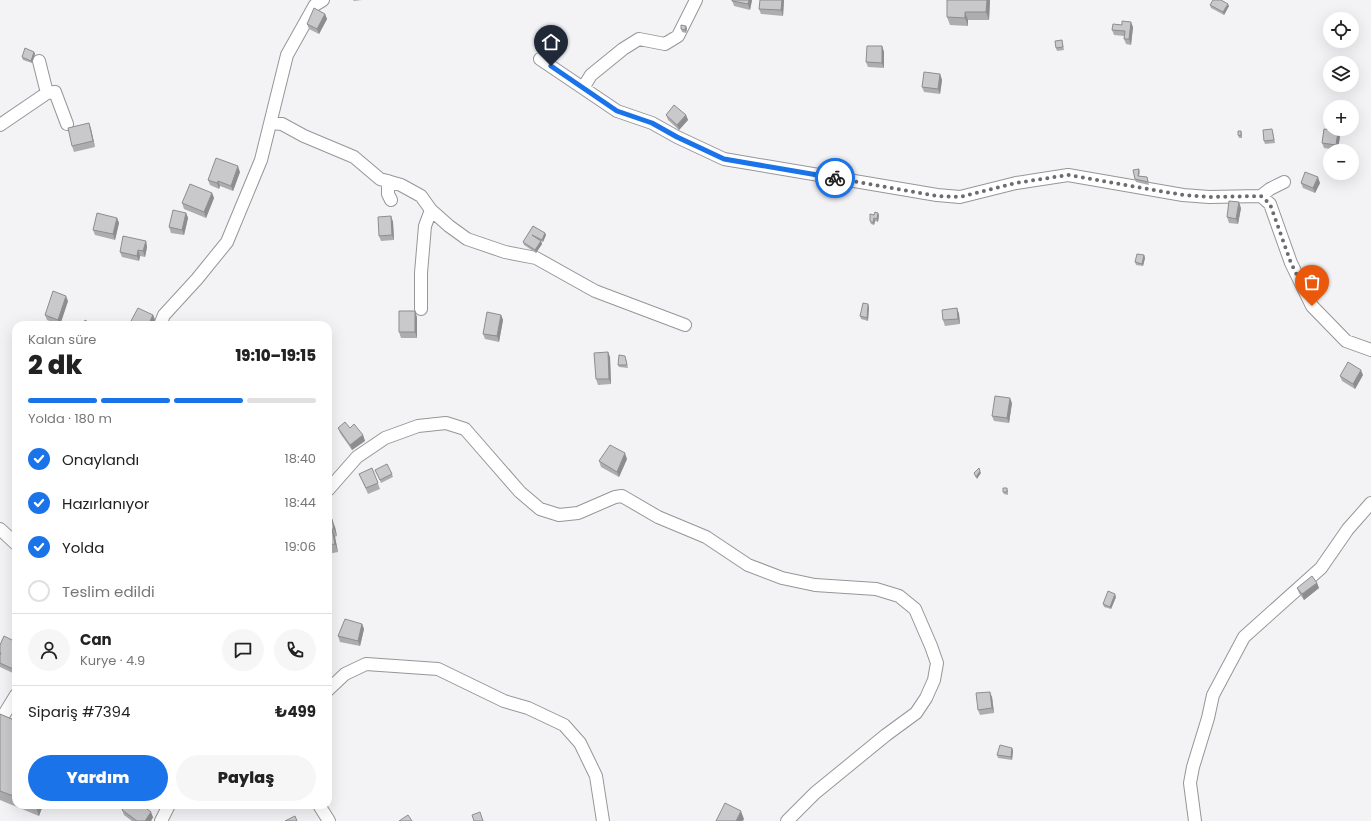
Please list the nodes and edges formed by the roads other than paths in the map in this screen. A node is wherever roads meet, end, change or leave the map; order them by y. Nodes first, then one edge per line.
1 (323, 0) edge
2 (696, 0) edge
3 (540, 59) dead end
4 (39, 60) dead end
5 (583, 88) junction
6 (47, 93) junction
7 (271, 123) junction
8 (0, 124) edge
9 (67, 124) dead end
10 (388, 181) junction
11 (1284, 182) dead end
12 (1261, 196) junction
13 (391, 200) dead end
14 (431, 210) junction
15 (421, 309) dead end
16 (162, 321) edge
17 (685, 324) dead end
18 (1371, 350) edge
19 (332, 485) edge
20 (1371, 503) edge
21 (0, 528) edge
22 (12, 540) edge
23 (332, 686) edge
24 (12, 702) edge
25 (0, 721) edge
26 (167, 809) edge
27 (322, 809) edge
28 (161, 821) edge
29 (329, 821) edge
30 (603, 821) edge
31 (787, 821) edge
32 (1195, 821) edge

1 - 7 street
2 - 5 street
3 - 5 street
4 - 6 street
5 - 12 street
6 - 8 street
6 - 9 street
7 - 10 street
7 - 16 street
10 - 13 street
10 - 14 street
11 - 12 street
12 - 18 street
14 - 15 street
14 - 17 street
19 - 31 street
20 - 32 street
21 - 22 street
23 - 30 street
24 - 25 street
26 - 28 street
27 - 29 street

